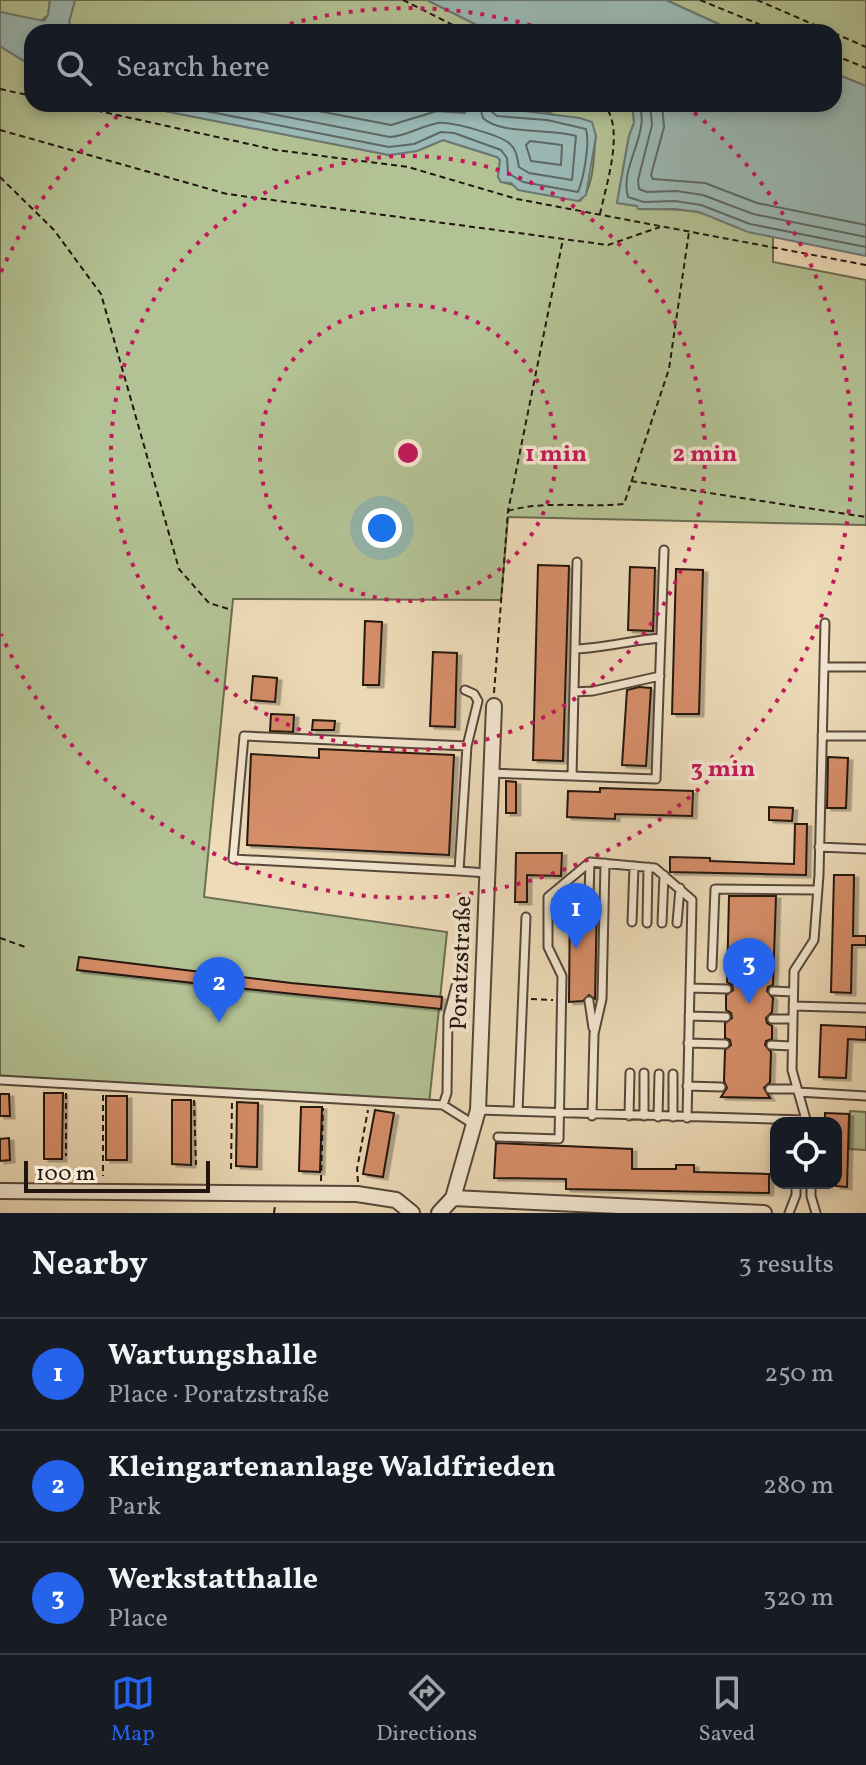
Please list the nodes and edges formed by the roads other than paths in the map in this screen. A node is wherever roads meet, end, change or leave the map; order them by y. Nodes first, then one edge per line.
1 (664, 550) dead end
2 (577, 562) dead end
3 (825, 623) dead end
4 (661, 638) junction
5 (575, 649) junction
6 (824, 667) junction
7 (866, 667) edge
8 (660, 676) junction
9 (465, 690) dead end
10 (574, 692) junction
11 (494, 706) road end
12 (822, 736) junction
13 (866, 736) edge
14 (467, 746) junction
15 (490, 773) junction
16 (572, 776) junction
17 (819, 847) junction
18 (863, 847) edge
19 (590, 862) junction
20 (605, 863) junction
21 (634, 866) junction
22 (648, 867) junction
23 (459, 871) junction
24 (486, 873) junction
25 (664, 875) junction
26 (680, 888) junction
27 (818, 890) junction
28 (589, 896) dead end
29 (526, 917) dead end
30 (632, 922) dead end
31 (647, 923) dead end
32 (662, 923) dead end
33 (677, 923) dead end
34 (712, 967) dead end
35 (456, 986) dead end
36 (690, 988) junction
37 (727, 989) dead end
38 (773, 991) dead end
39 (793, 992) junction
40 (589, 1001) dead end
41 (793, 1006) junction
42 (866, 1008) edge
43 (689, 1016) junction
44 (726, 1017) dead end
45 (772, 1019) dead end
46 (793, 1019) junction
47 (594, 1034) junction
48 (688, 1043) junction
49 (725, 1044) dead end
50 (771, 1045) dead end
51 (792, 1046) junction
52 (630, 1073) dead end
53 (644, 1073) dead end
54 (659, 1074) dead end
55 (673, 1074) dead end
56 (0, 1080) edge
57 (687, 1086) junction
58 (721, 1087) dead end
59 (770, 1089) dead end
60 (798, 1091) junction
61 (866, 1096) edge
62 (443, 1105) junction
63 (518, 1111) junction
64 (560, 1114) junction
65 (592, 1116) junction
66 (629, 1116) junction
67 (644, 1116) junction
68 (658, 1117) junction
69 (673, 1117) junction
70 (805, 1117) edge
71 (476, 1118) junction
72 (687, 1118) junction
73 (770, 1121) edge
74 (498, 1137) dead end
75 (796, 1189) edge
76 (811, 1189) edge
77 (0, 1191) edge
78 (453, 1198) junction
79 (412, 1213) edge
80 (439, 1213) edge
81 (764, 1213) edge
82 (789, 1213) edge
83 (816, 1213) edge

1 - 4 lane
2 - 5 lane
3 - 6 lane
4 - 5 lane
4 - 8 lane
5 - 10 lane
6 - 7 lane
6 - 12 lane
8 - 10 lane
8 - 16 lane
9 - 14 lane
10 - 16 lane
11 - 15 street, Poratzstraße
12 - 13 lane
12 - 17 lane
14 - 23 lane
14 - 23 lane
15 - 16 lane
15 - 24 street, Poratzstraße
17 - 18 lane
17 - 27 lane
19 - 20 lane
19 - 28 lane
19 - 64 lane
20 - 21 lane
20 - 47 lane
21 - 22 lane
21 - 30 lane
22 - 25 lane
22 - 31 lane
23 - 24 lane
24 - 71 street, Poratzstraße
25 - 26 lane
25 - 32 lane
26 - 33 lane
26 - 36 lane
27 - 34 lane
27 - 39 lane
29 - 63 lane
35 - 62 lane
36 - 37 lane
36 - 43 lane
38 - 39 lane
39 - 41 lane
40 - 47 lane
41 - 42 lane
41 - 46 lane
43 - 44 lane
43 - 48 lane
45 - 46 lane
46 - 51 lane
47 - 65 lane
48 - 49 lane
48 - 57 lane
50 - 51 lane
51 - 60 lane
52 - 66 lane
53 - 67 lane
54 - 68 lane
55 - 69 lane
56 - 62 lane
57 - 58 lane
57 - 72 lane
59 - 60 lane
60 - 61 lane
60 - 70 lane
62 - 71 lane
63 - 64 lane
63 - 71 lane
64 - 65 lane
64 - 74 lane
65 - 66 lane
66 - 67 lane
67 - 68 lane
68 - 69 lane
69 - 72 lane
71 - 78 street, Poratzstraße
72 - 73 lane
75 - 82 lane
76 - 83 lane
77 - 79 street
78 - 80 street, Poratzstraße
78 - 81 street

